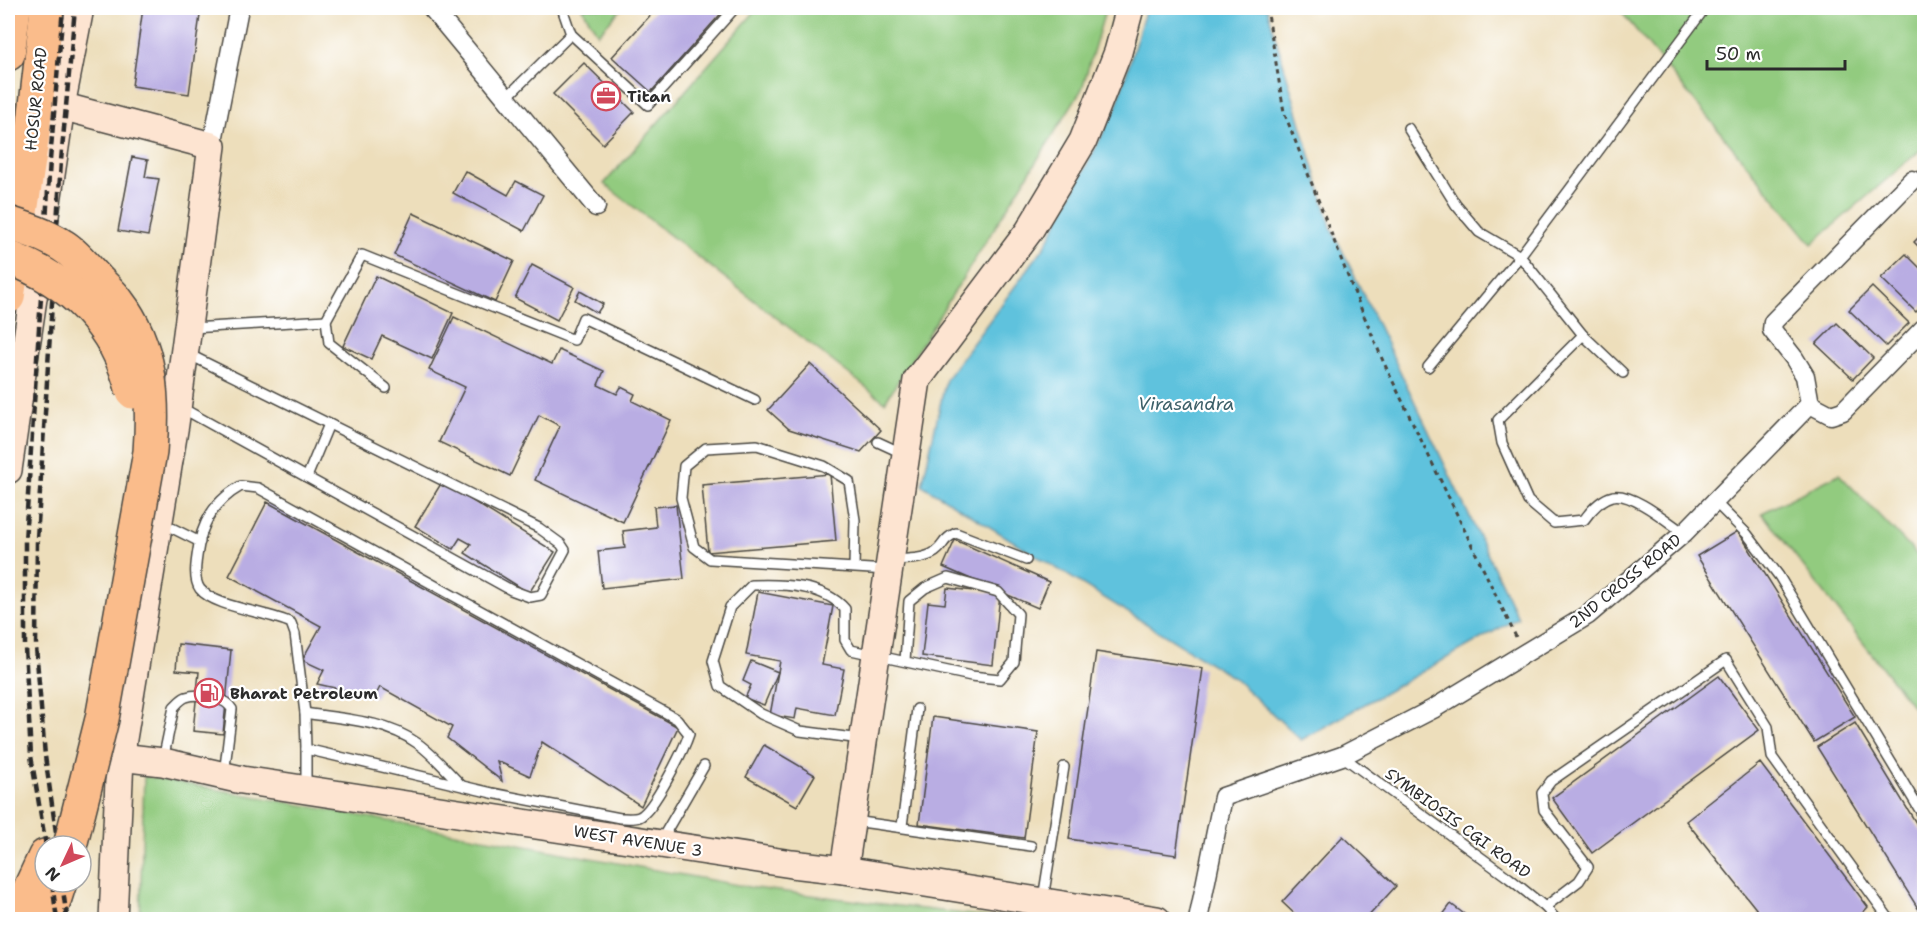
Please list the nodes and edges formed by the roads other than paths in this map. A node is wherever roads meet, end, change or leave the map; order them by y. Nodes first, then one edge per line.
1 (14, 8) edge
2 (47, 8) edge
3 (80, 8) edge
4 (239, 8) edge
5 (432, 8) edge
6 (562, 8) edge
7 (735, 8) edge
8 (1130, 8) edge
9 (1705, 8) edge
10 (571, 34) junction
11 (8, 54) edge
12 (506, 98) junction
13 (49, 104) junction
14 (1408, 128) dead end
15 (212, 146) junction
16 (1912, 180) dead end
17 (596, 207) dead end
18 (8, 224) edge
19 (1520, 256) junction
20 (8, 257) edge
21 (8, 297) edge
22 (326, 320) junction
23 (1924, 328) edge
24 (1583, 335) junction
25 (186, 340) junction
26 (1428, 367) dead end
27 (1623, 373) dead end
28 (387, 388) dead end
29 (755, 400) dead end
30 (1810, 404) junction
31 (177, 406) junction
32 (329, 424) junction
33 (878, 442) dead end
34 (906, 455) junction
35 (8, 470) edge
36 (307, 477) junction
37 (1715, 502) junction
38 (159, 522) junction
39 (1684, 533) junction
40 (200, 542) junction
41 (1026, 560) dead end
42 (890, 565) junction
43 (854, 567) junction
44 (877, 655) junction
45 (905, 661) junction
46 (917, 709) dead end
47 (305, 713) junction
48 (864, 739) junction
49 (306, 749) junction
50 (1341, 756) junction
51 (120, 757) junction
52 (163, 762) junction
53 (704, 766) dead end
54 (1064, 767) dead end
55 (224, 776) junction
56 (463, 787) junction
57 (306, 790) junction
58 (489, 805) junction
59 (1924, 817) edge
60 (852, 821) junction
61 (902, 826) junction
62 (52, 834) edge
63 (73, 834) edge
64 (659, 844) junction
65 (1031, 846) dead end
66 (844, 870) junction
67 (33, 886) edge
68 (56, 894) edge
69 (1043, 902) junction
70 (1545, 907) junction
71 (12, 909) edge
72 (48, 918) edge
73 (1556, 919) edge
74 (113, 920) edge
75 (1156, 920) edge
76 (1198, 920) edge
77 (1890, 920) edge

1 - 11 highway
2 - 13 highway, HOSUR ROAD
3 - 13 street
4 - 15 street
5 - 12 street
6 - 10 lane
7 - 10 lane
8 - 34 street
9 - 19 lane
10 - 12 lane
12 - 17 street
13 - 15 street
13 - 21 highway, HOSUR ROAD
13 - 35 street
14 - 19 lane
15 - 25 street
16 - 30 street
18 - 63 highway, bridge
19 - 24 lane
19 - 26 lane
20 - 62 highway, bridge
22 - 25 lane
22 - 28 lane
22 - 29 lane
23 - 30 street
24 - 27 lane
24 - 39 lane
25 - 31 street
25 - 32 lane
30 - 37 street, 2ND CROSS ROAD
31 - 36 lane
31 - 38 street
32 - 36 lane
32 - 36 lane
33 - 34 lane
34 - 42 street
37 - 39 street, 2ND CROSS ROAD
37 - 59 lane
38 - 40 lane
38 - 51 street
39 - 50 street, 2ND CROSS ROAD
40 - 47 lane
40 - 58 lane
41 - 42 lane
42 - 43 lane
42 - 44 street
43 - 43 lane
44 - 45 lane
44 - 48 street
44 - 48 lane
45 - 45 lane
46 - 61 lane
47 - 49 lane
47 - 56 lane
48 - 60 street
49 - 56 lane
49 - 57 lane
50 - 70 lane, SYMBIOSIS CGI ROAD
50 - 76 street, 2ND CROSS ROAD
51 - 52 street, WEST AVENUE 3
51 - 74 street
52 - 55 street, WEST AVENUE 3
52 - 55 lane
53 - 64 lane
54 - 69 lane
55 - 57 street, WEST AVENUE 3
56 - 58 lane
57 - 58 street, WEST AVENUE 3
58 - 64 street, WEST AVENUE 3
60 - 61 lane
60 - 66 street
61 - 65 lane
64 - 66 street, WEST AVENUE 3
66 - 69 street, WEST AVENUE 3
67 - 71 highway
68 - 72 highway
69 - 75 street, WEST AVENUE 3
70 - 73 lane, SYMBIOSIS CGI ROAD
70 - 77 lane

